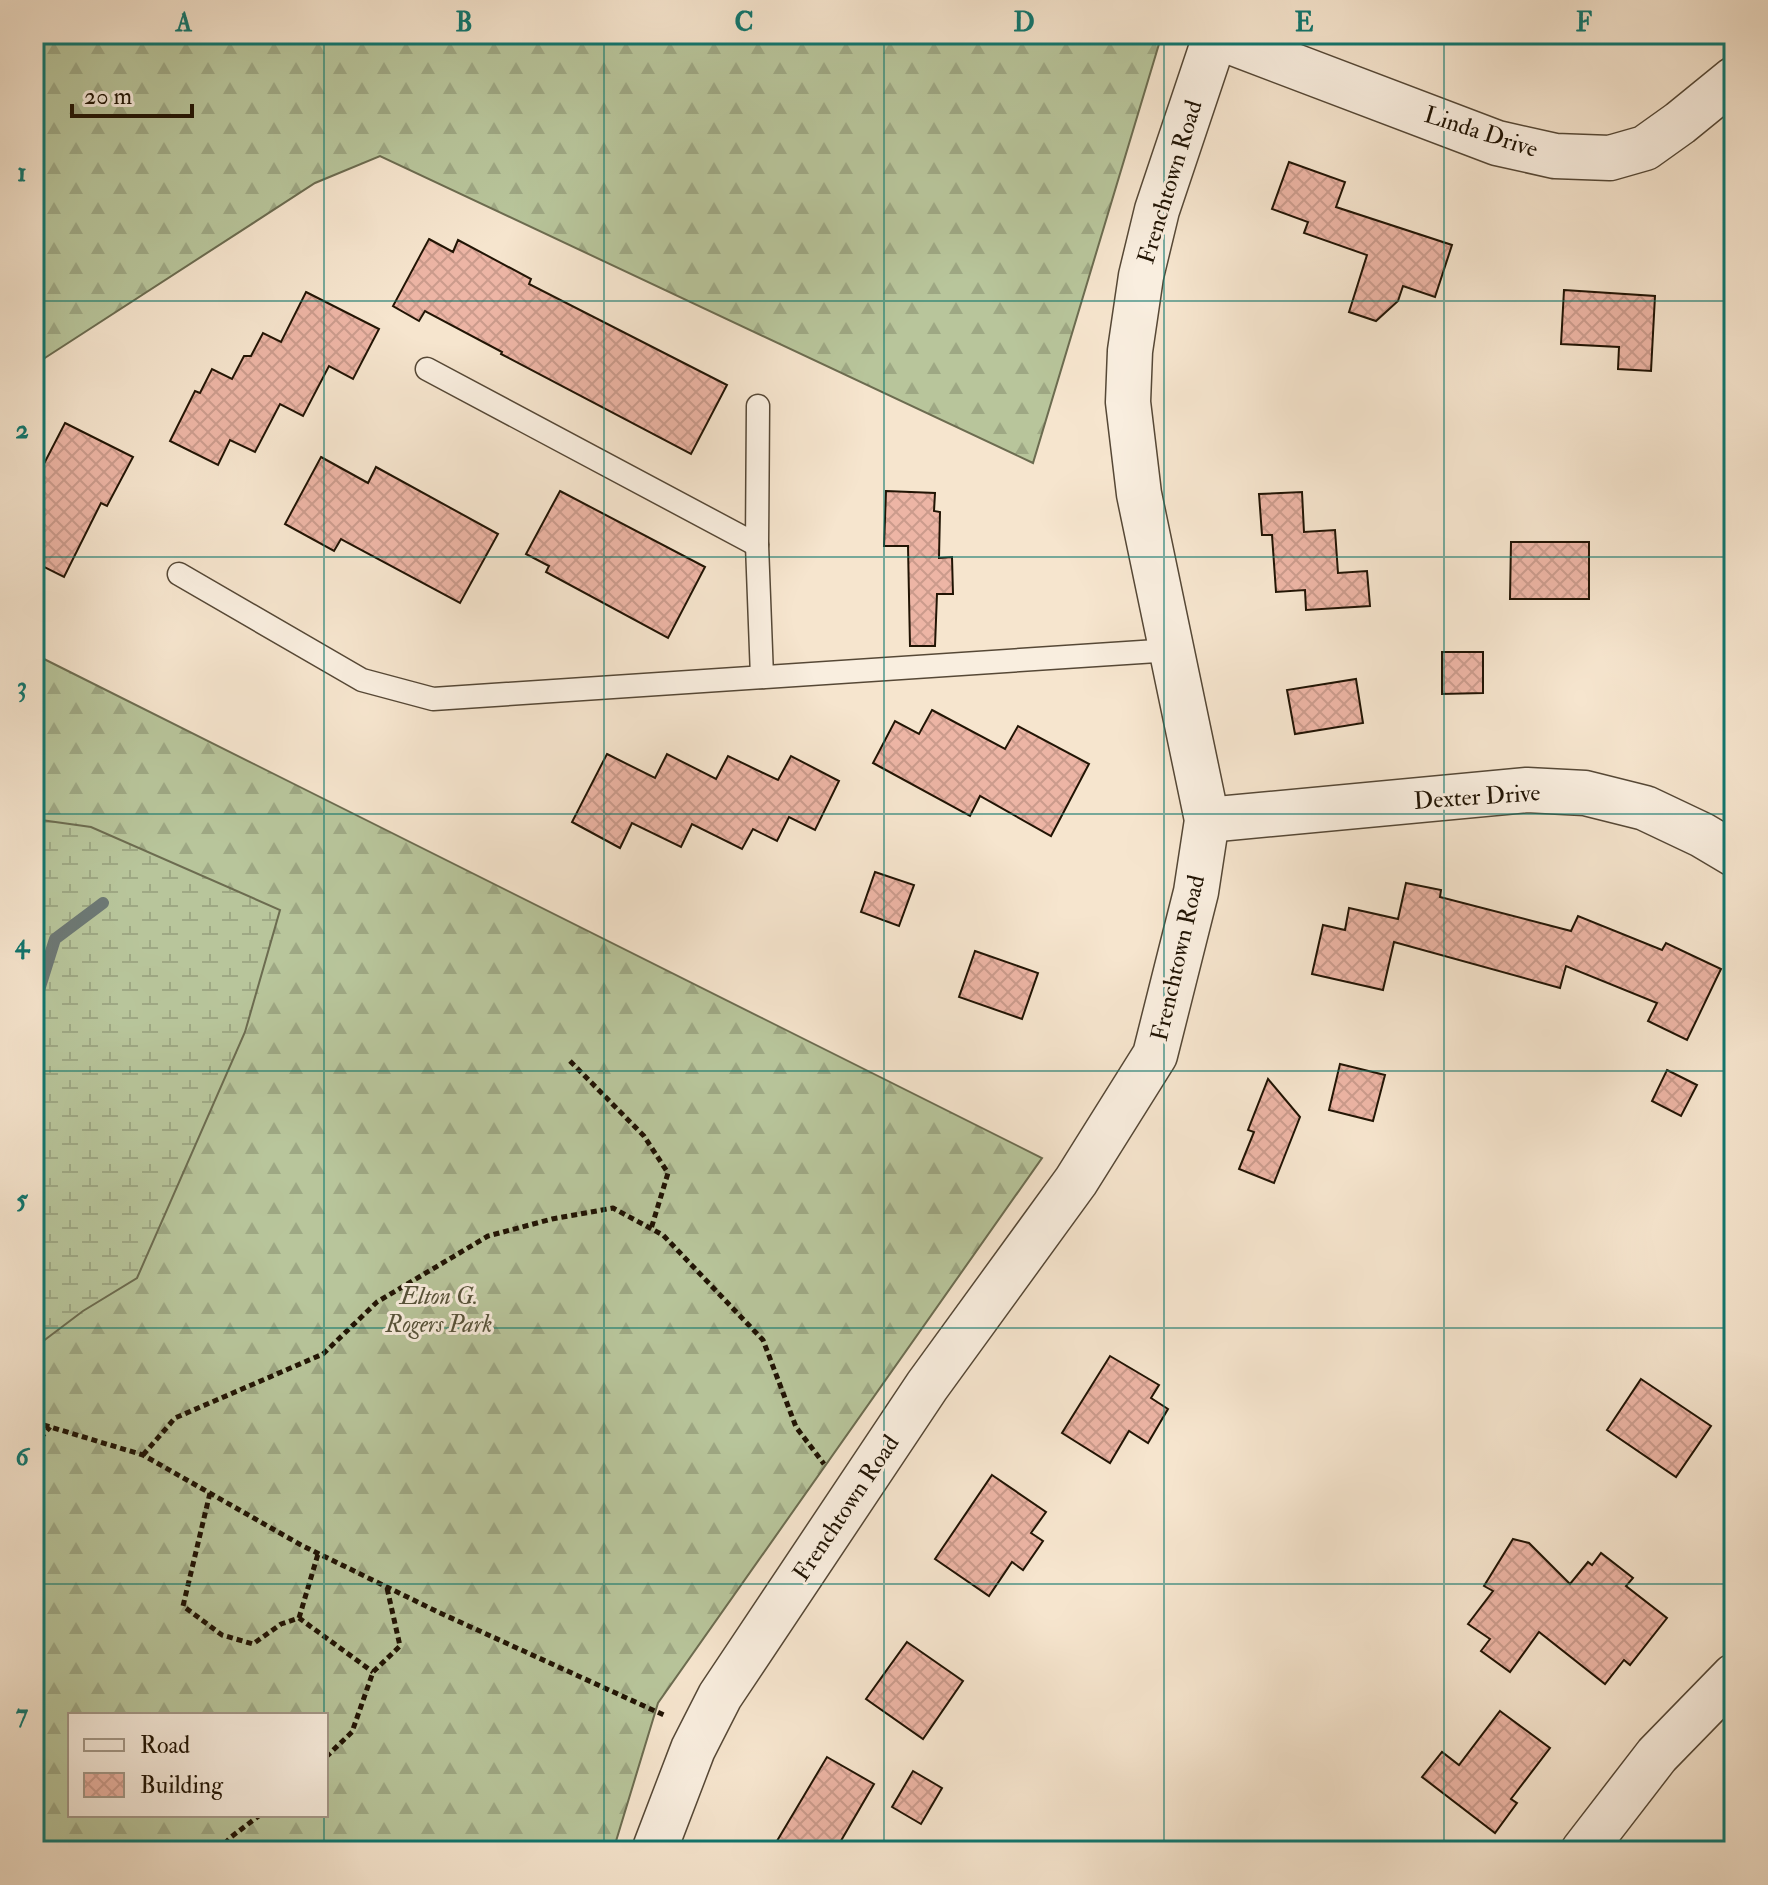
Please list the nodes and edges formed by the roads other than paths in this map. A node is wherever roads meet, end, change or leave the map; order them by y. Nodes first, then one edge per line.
1 (1215, 35) edge
2 (1734, 79) edge
3 (427, 369) dead end
4 (758, 406) dead end
5 (757, 545) junction
6 (179, 574) dead end
7 (1172, 650) junction
8 (762, 677) junction
9 (1207, 820) junction
10 (1734, 854) edge
11 (1734, 1676) edge
12 (654, 1851) edge
13 (1583, 1851) edge

1 - 2 street, Linda Drive
1 - 7 street, Frenchtown Road
3 - 5 lane
4 - 5 lane
5 - 8 lane
6 - 8 lane
7 - 8 lane
7 - 9 street, Frenchtown Road
9 - 10 street, Dexter Drive
9 - 12 street, Frenchtown Road
11 - 13 street

